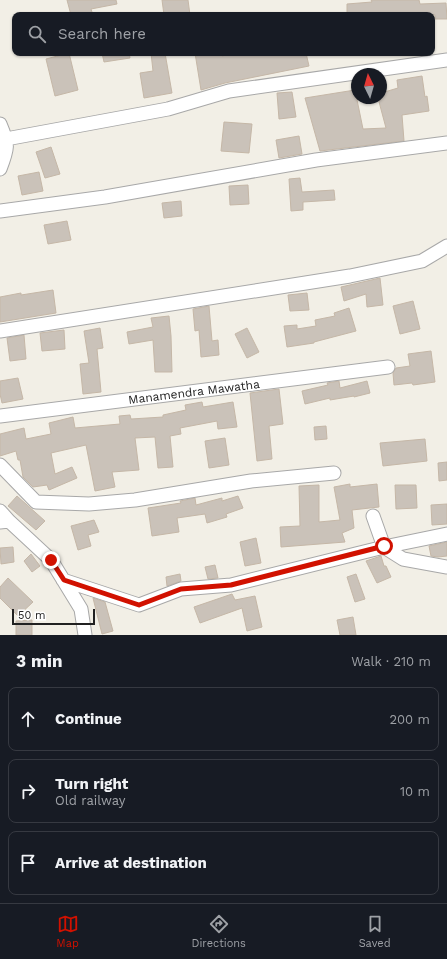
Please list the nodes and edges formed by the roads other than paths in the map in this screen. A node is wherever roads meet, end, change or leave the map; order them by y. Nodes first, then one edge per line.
1 (447, 60) edge
2 (0, 124) edge
3 (6, 139) junction
4 (447, 143) edge
5 (0, 168) edge
6 (0, 211) edge
7 (447, 246) edge
8 (0, 331) edge
9 (388, 367) dead end
10 (0, 416) edge
11 (0, 465) edge
12 (334, 473) dead end
13 (0, 511) edge
14 (373, 516) dead end
15 (4, 522) edge
16 (447, 534) edge
17 (384, 546) junction
18 (447, 567) edge
19 (64, 580) junction
20 (85, 635) edge

1 - 3 street
2 - 3 street
3 - 5 street
4 - 6 street
7 - 8 street
9 - 10 street, Manamendra Mawatha
11 - 12 street
13 - 15 street
14 - 17 street
15 - 19 street
16 - 17 street
17 - 18 street
17 - 19 street
19 - 20 street

